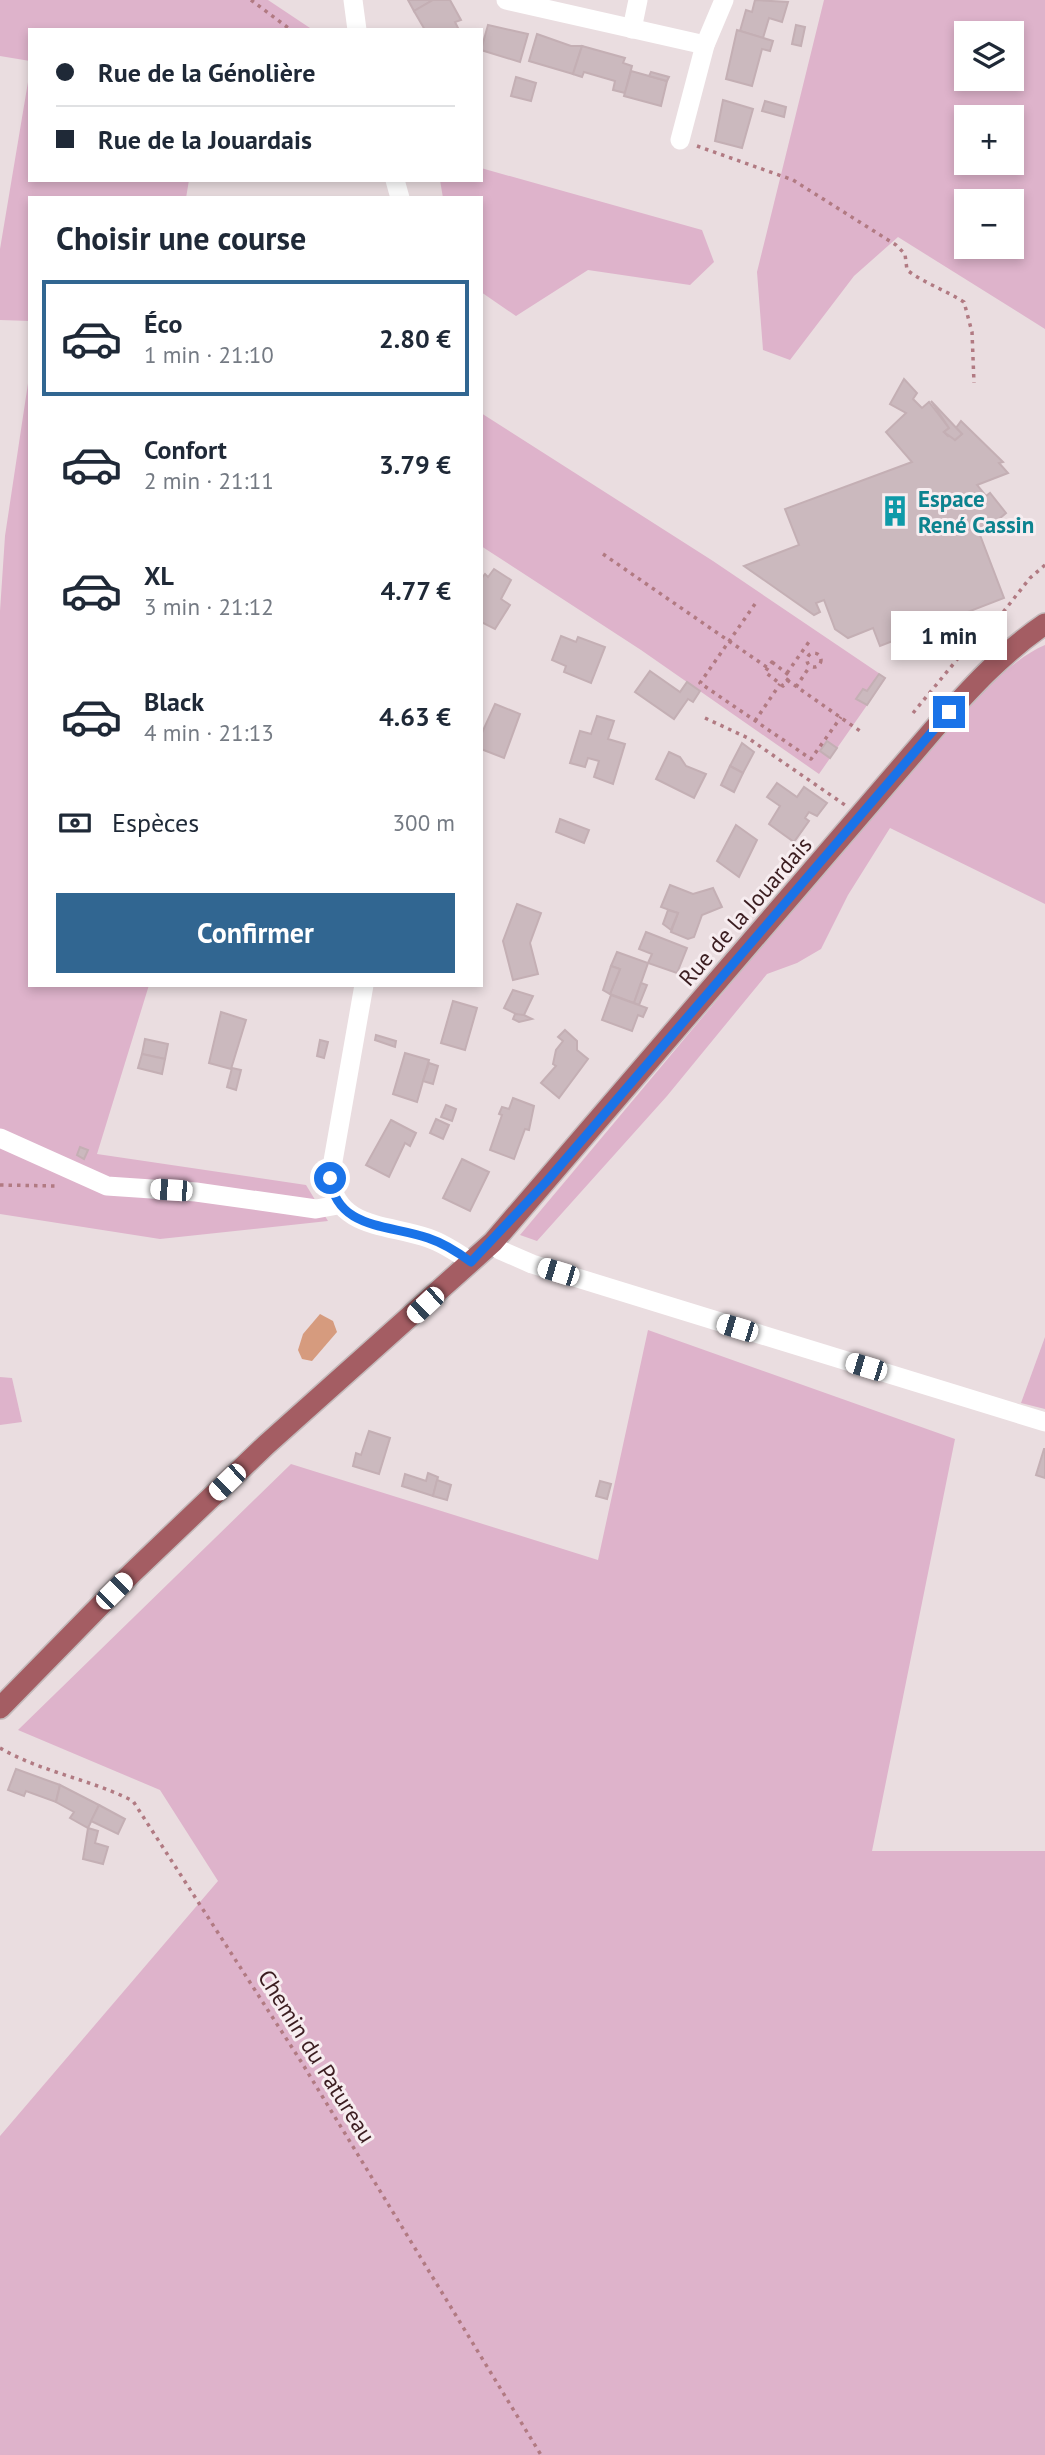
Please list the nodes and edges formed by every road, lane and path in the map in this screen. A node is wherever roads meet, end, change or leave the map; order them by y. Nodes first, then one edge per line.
1 (251, 0) edge
2 (506, 0) edge
3 (638, 0) edge
4 (724, 0) edge
5 (353, 1) edge
6 (289, 28) edge
7 (357, 28) edge
8 (632, 29) junction
9 (705, 44) junction
10 (680, 140) joint
11 (974, 383) dead end
12 (603, 554) dead end
13 (1045, 565) edge
14 (755, 604) dead end
15 (1045, 624) edge
16 (811, 639) dead end
17 (729, 641) junction
18 (810, 666) dead end
19 (768, 668) junction
20 (787, 673) junction
21 (787, 680) junction
22 (780, 684) junction
23 (796, 687) junction
24 (913, 713) dead end
25 (841, 717) junction
26 (705, 718) dead end
27 (755, 721) junction
28 (860, 731) dead end
29 (861, 816) junction
30 (364, 987) edge
31 (0, 1138) edge
32 (338, 1205) junction
33 (493, 1242) junction
34 (471, 1262) junction
35 (1045, 1423) edge
36 (0, 1708) edge
37 (0, 1748) edge
38 (541, 2455) edge

1 - 6 path
2 - 8 street
3 - 8 street
4 - 9 street
5 - 7 street
8 - 9 street
9 - 10 street
10 - 11 path
12 - 17 path
13 - 24 path
14 - 17 path
15 - 29 main road, Rue de la Jouardais
16 - 20 path
17 - 19 path
17 - 27 path
18 - 23 path
19 - 20 path
19 - 22 path
20 - 21 path
21 - 22 path
21 - 23 path
22 - 27 path
23 - 25 path
25 - 27 path
25 - 28 path
26 - 29 path
29 - 33 main road, Rue de la Jouardais
30 - 32 street
31 - 32 street
32 - 34 street
33 - 34 main road, Rue de la Jouardais
33 - 35 street
34 - 36 main road, Rue de la Jouardais
37 - 38 path, Chemin du Patureau

